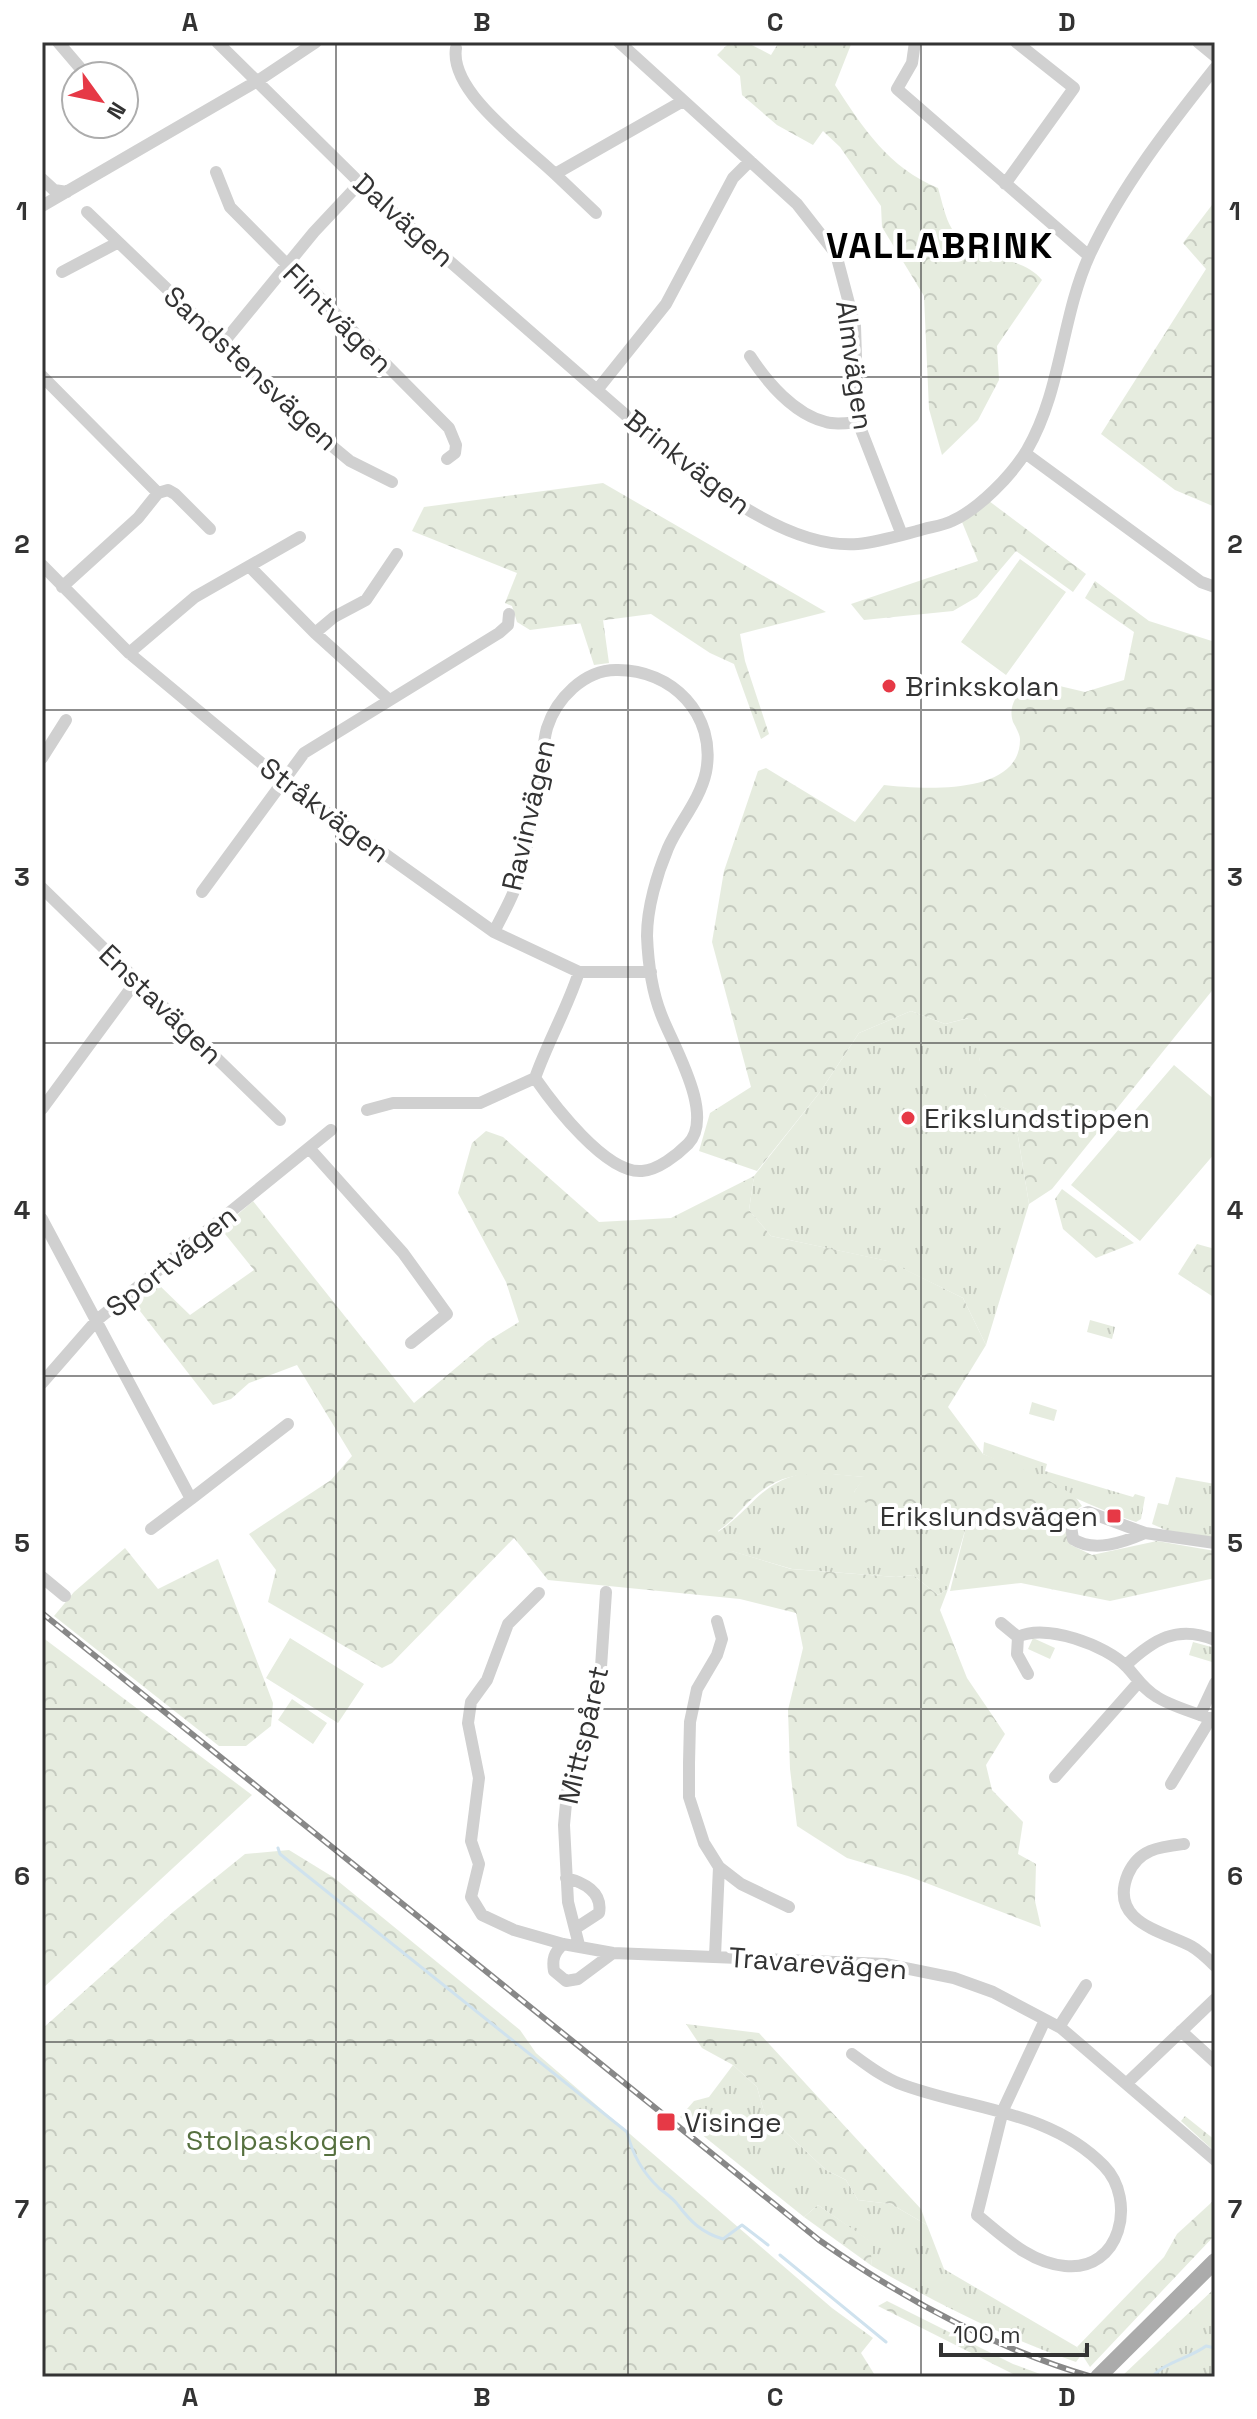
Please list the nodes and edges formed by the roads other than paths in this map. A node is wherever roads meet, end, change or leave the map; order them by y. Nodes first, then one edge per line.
1 (58, 42) edge
2 (217, 42) edge
3 (316, 42) edge
4 (619, 42) edge
5 (915, 42) edge
6 (1016, 42) edge
7 (1198, 42) edge
8 (456, 48) dead end
9 (1215, 56) edge
10 (73, 60) edge
11 (1215, 68) edge
12 (259, 80) junction
13 (683, 101) junction
14 (750, 161) junction
15 (216, 172) dead end
16 (555, 174) junction
17 (42, 179) edge
18 (360, 183) junction
19 (1005, 184) junction
20 (67, 192) junction
21 (42, 206) edge
22 (87, 212) dead end
23 (596, 213) dead end
24 (117, 243) junction
25 (1089, 256) junction
26 (286, 266) junction
27 (62, 272) dead end
28 (223, 343) junction
29 (750, 356) dead end
30 (42, 376) edge
31 (597, 390) junction
32 (858, 422) junction
33 (1025, 453) junction
34 (447, 459) dead end
35 (392, 482) dead end
36 (158, 493) junction
37 (210, 529) dead end
38 (902, 535) junction
39 (300, 537) dead end
40 (397, 554) dead end
41 (42, 565) edge
42 (249, 566) junction
43 (62, 587) junction
44 (1215, 587) edge
45 (509, 614) dead end
46 (315, 633) junction
47 (129, 653) junction
48 (388, 699) junction
49 (66, 720) dead end
50 (42, 758) edge
51 (284, 782) junction
52 (42, 888) edge
53 (202, 892) dead end
54 (494, 932) junction
55 (579, 972) junction
56 (651, 972) junction
57 (137, 980) junction
58 (535, 1078) junction
59 (42, 1109) edge
60 (367, 1110) dead end
61 (280, 1120) dead end
62 (331, 1130) dead end
63 (309, 1148) junction
64 (42, 1219) edge
65 (97, 1320) junction
66 (411, 1343) dead end
67 (42, 1383) edge
68 (288, 1424) dead end
69 (191, 1499) junction
70 (151, 1529) dead end
71 (1145, 1533) junction
72 (1215, 1543) edge
73 (42, 1577) edge
74 (606, 1592) dead end
75 (539, 1593) dead end
76 (65, 1596) dead end
77 (717, 1621) dead end
78 (1001, 1623) dead end
79 (1018, 1637) junction
80 (1215, 1640) edge
81 (1126, 1665) junction
82 (1028, 1674) dead end
83 (1138, 1683) junction
84 (1215, 1683) edge
85 (1209, 1718) edge
86 (1055, 1777) dead end
87 (1171, 1784) dead end
88 (1184, 1844) dead end
89 (719, 1867) junction
90 (566, 1878) junction
91 (745, 1885) junction
92 (720, 1894) junction
93 (789, 1907) dead end
94 (576, 1928) junction
95 (563, 1944) junction
96 (579, 1945) junction
97 (613, 1953) junction
98 (715, 1956) junction
99 (1215, 1966) edge
100 (1086, 1985) dead end
101 (1215, 1999) edge
102 (1045, 2020) junction
103 (1059, 2027) junction
104 (1181, 2031) junction
105 (852, 2054) dead end
106 (1215, 2062) edge
107 (1127, 2083) junction
108 (1003, 2110) junction
109 (1215, 2160) edge
110 (1215, 2261) edge
111 (1098, 2377) edge

1 - 10 street
2 - 12 street, Dalvägen
3 - 12 street
4 - 13 street, Almvägen
5 - 19 street
6 - 19 street
7 - 9 street
8 - 16 street
11 - 25 street, Brinkvägen
12 - 18 street, Dalvägen
12 - 20 street
13 - 14 street, Almvägen
13 - 16 street
14 - 31 street, Brinkvägen
14 - 32 street, Almvägen
15 - 26 street, Flintvägen
16 - 23 street
17 - 20 street
18 - 26 street
18 - 31 street, Dalvägen
19 - 25 street
20 - 21 street
22 - 24 street, Sandstensvägen
24 - 27 street
24 - 28 street, Sandstensvägen
25 - 33 street, Brinkvägen
26 - 28 street
26 - 34 street, Flintvägen
28 - 35 street, Sandstensvägen
29 - 32 street
30 - 36 street
31 - 38 street, Brinkvägen
32 - 38 street, Almvägen
33 - 38 street, Brinkvägen
33 - 44 street
36 - 37 street
36 - 43 street
39 - 42 street
40 - 46 street
41 - 43 street, Stråkvägen
42 - 46 street
42 - 47 street
43 - 47 street, Stråkvägen
45 - 48 street
46 - 48 street
47 - 51 street, Stråkvägen
48 - 51 street
49 - 50 street
51 - 53 street
51 - 54 street, Stråkvägen
52 - 57 street, Enstavägen
54 - 55 street, Stråkvägen
54 - 56 street, Ravinvägen
55 - 56 street, Stråkvägen
55 - 58 street
56 - 58 street, Ravinvägen
57 - 59 street
57 - 61 street, Enstavägen
58 - 60 street
62 - 63 street, Sportvägen
63 - 65 street, Sportvägen
63 - 66 street
64 - 65 street
65 - 67 street, Sportvägen
65 - 69 street
68 - 69 street
69 - 70 street
71 - 71 street
71 - 72 street
73 - 76 street
74 - 90 street, Mittspåret
75 - 95 street, Travarevägen
77 - 89 street
78 - 79 street
79 - 81 street
79 - 82 street
80 - 81 street
81 - 83 street
83 - 85 street
83 - 86 street
84 - 85 street
85 - 87 street
88 - 99 street
89 - 91 street
89 - 92 street
90 - 94 street, Mittspåret
90 - 94 street
91 - 92 street
91 - 93 street
92 - 98 street
94 - 96 street, Mittspåret
95 - 96 street, Travarevägen
95 - 97 street
96 - 97 street, Travarevägen
97 - 98 street, Travarevägen
98 - 102 street, Travarevägen
100 - 103 street
101 - 104 street
102 - 103 street, Travarevägen
102 - 108 street
103 - 107 street, Travarevägen
104 - 106 street
104 - 107 street
105 - 108 street
107 - 109 street, Travarevägen
108 - 108 street
110 - 111 main road

